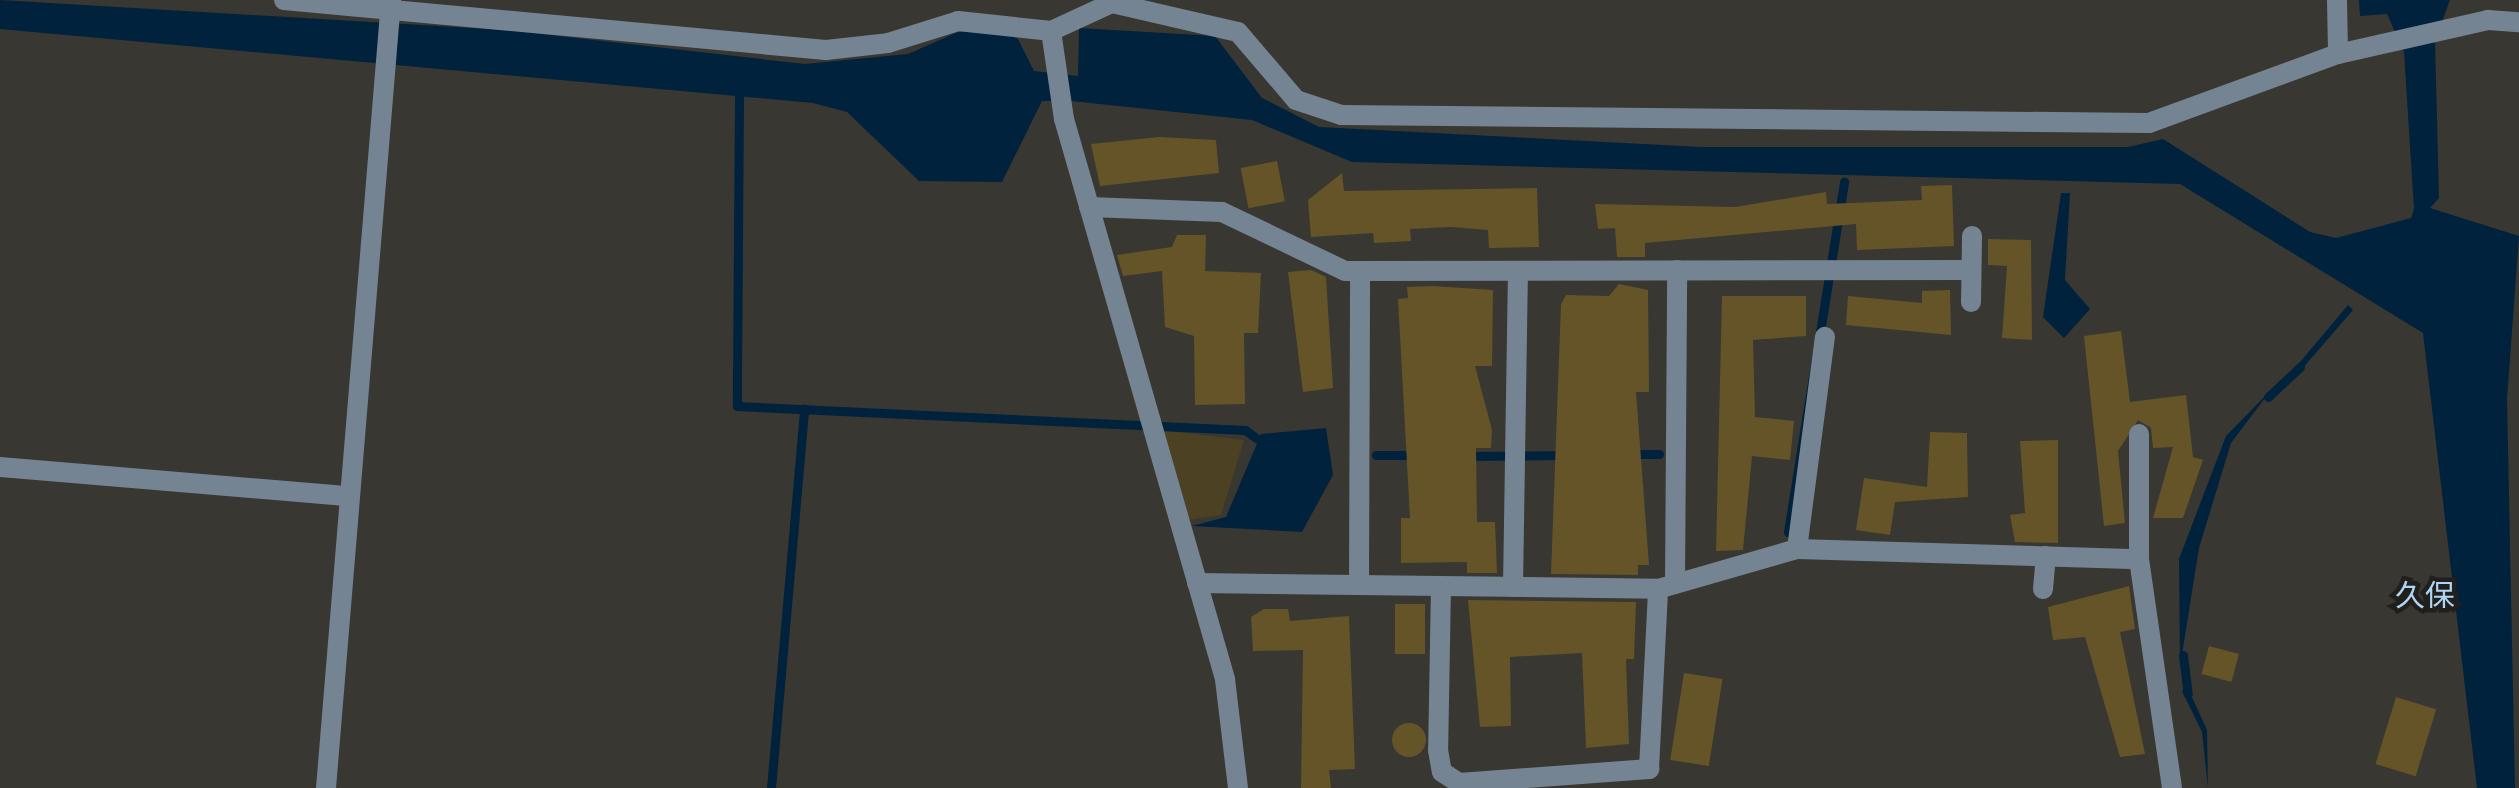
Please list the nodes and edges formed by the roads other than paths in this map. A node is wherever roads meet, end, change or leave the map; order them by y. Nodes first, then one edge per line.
1 (284, 0) edge
2 (1066, 0) edge
3 (2337, 0) edge
4 (391, 5) edge
5 (2488, 10) edge
6 (2519, 22) edge
7 (1057, 28) junction
8 (2338, 54) junction
9 (1089, 207) junction
10 (1972, 236) dead end
11 (1677, 270) junction
12 (1972, 270) junction
13 (1518, 271) junction
14 (1360, 272) junction
15 (1971, 302) dead end
16 (1825, 337) dead end
17 (2139, 434) dead end
18 (0, 467) edge
19 (349, 496) junction
20 (1798, 549) junction
21 (2046, 556) junction
22 (2139, 559) junction
23 (1197, 584) junction
24 (1359, 586) junction
25 (1441, 586) junction
26 (1512, 587) junction
27 (1667, 587) junction
28 (2044, 589) dead end
29 (326, 788) edge
30 (1238, 788) edge
31 (2172, 788) edge

1 - 4 street
2 - 7 street
3 - 8 street
4 - 7 street
4 - 19 street
5 - 6 street
5 - 8 street
7 - 8 street
7 - 9 street
9 - 14 street
9 - 23 street
10 - 12 street
11 - 12 street
11 - 13 street
11 - 27 street
12 - 15 street
13 - 14 street
13 - 26 street
14 - 24 street
16 - 20 street
17 - 22 street
18 - 19 street
19 - 29 street
20 - 21 street
20 - 27 street
21 - 22 street
21 - 28 street
22 - 31 street
23 - 24 street
23 - 30 street
24 - 25 street
25 - 26 street
25 - 27 street
26 - 27 street

